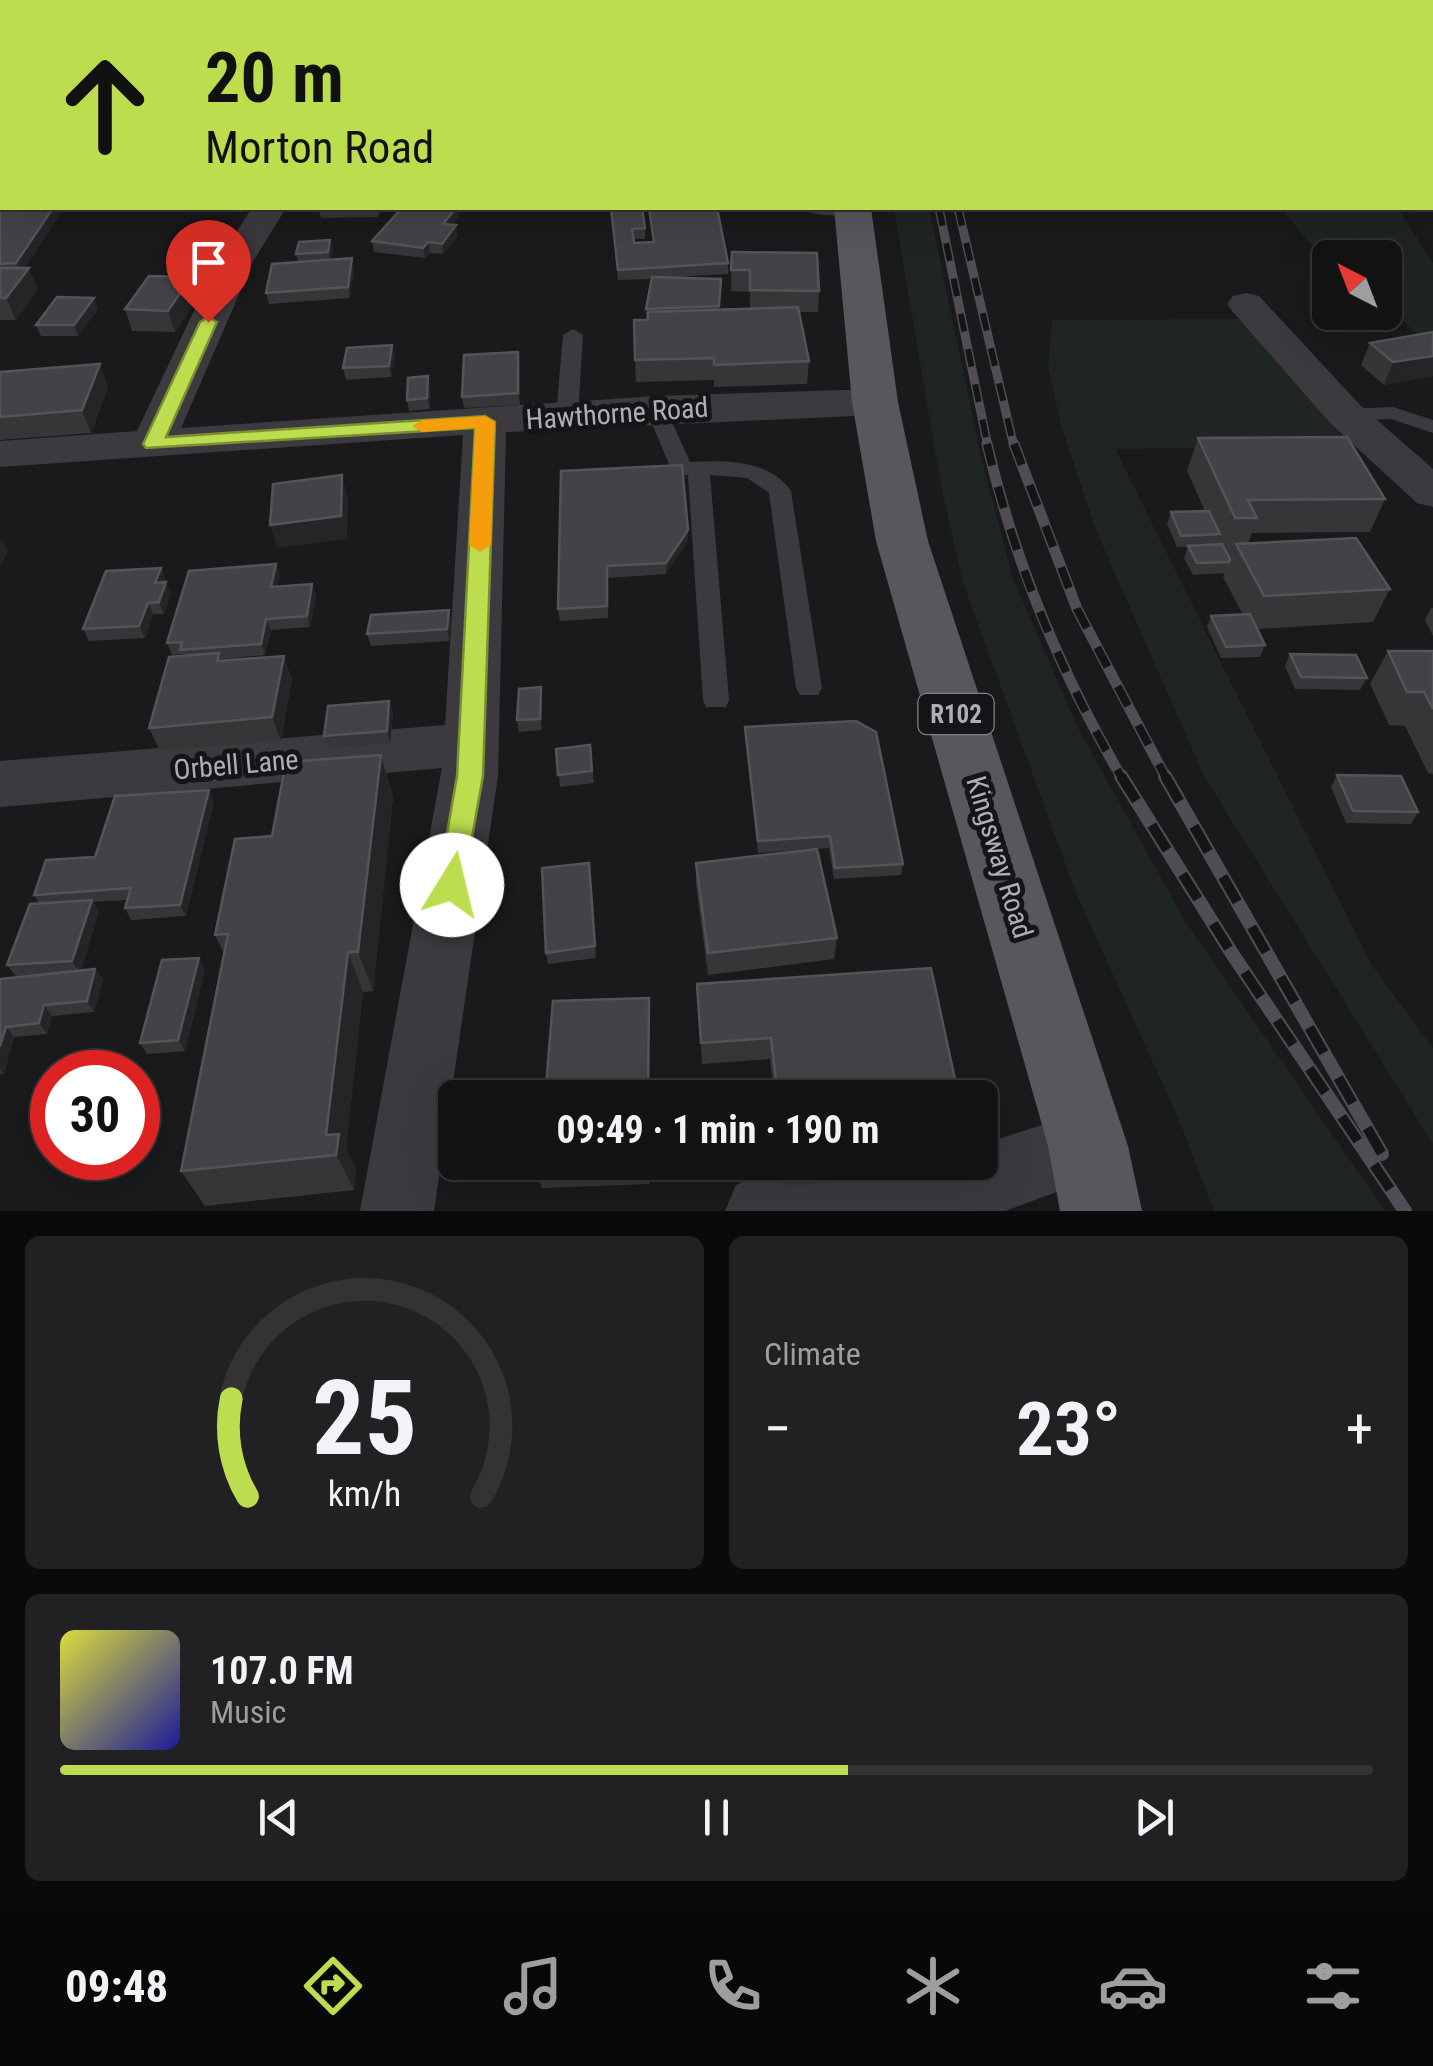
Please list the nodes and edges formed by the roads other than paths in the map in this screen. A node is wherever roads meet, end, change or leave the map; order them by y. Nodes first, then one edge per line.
1 (269, 210) edge
2 (852, 210) edge
3 (1246, 304) dead end
4 (572, 335) dead end
5 (875, 402) junction
6 (656, 409) junction
7 (567, 416) junction
8 (485, 422) junction
9 (1433, 427) edge
10 (1359, 428) junction
11 (153, 444) junction
12 (0, 454) edge
13 (698, 468) junction
14 (1433, 493) edge
15 (809, 688) dead end
16 (716, 700) dead end
17 (472, 744) junction
18 (0, 784) edge
19 (1094, 1178) edge
20 (398, 1211) edge
21 (762, 1211) edge

1 - 11 street
2 - 5 main road, Kingsway Road / R102
3 - 10 street
4 - 7 lane
5 - 6 street, Hawthorne Road
5 - 19 main road, Kingsway Road / R102
6 - 7 street, Hawthorne Road
6 - 13 lane
7 - 8 street, Hawthorne Road
8 - 11 street, Hawthorne Road
8 - 17 street
9 - 10 lane
10 - 14 street
11 - 12 street, Hawthorne Road
13 - 15 lane
13 - 16 lane
17 - 18 street, Orbell Lane
17 - 20 street
19 - 21 street

